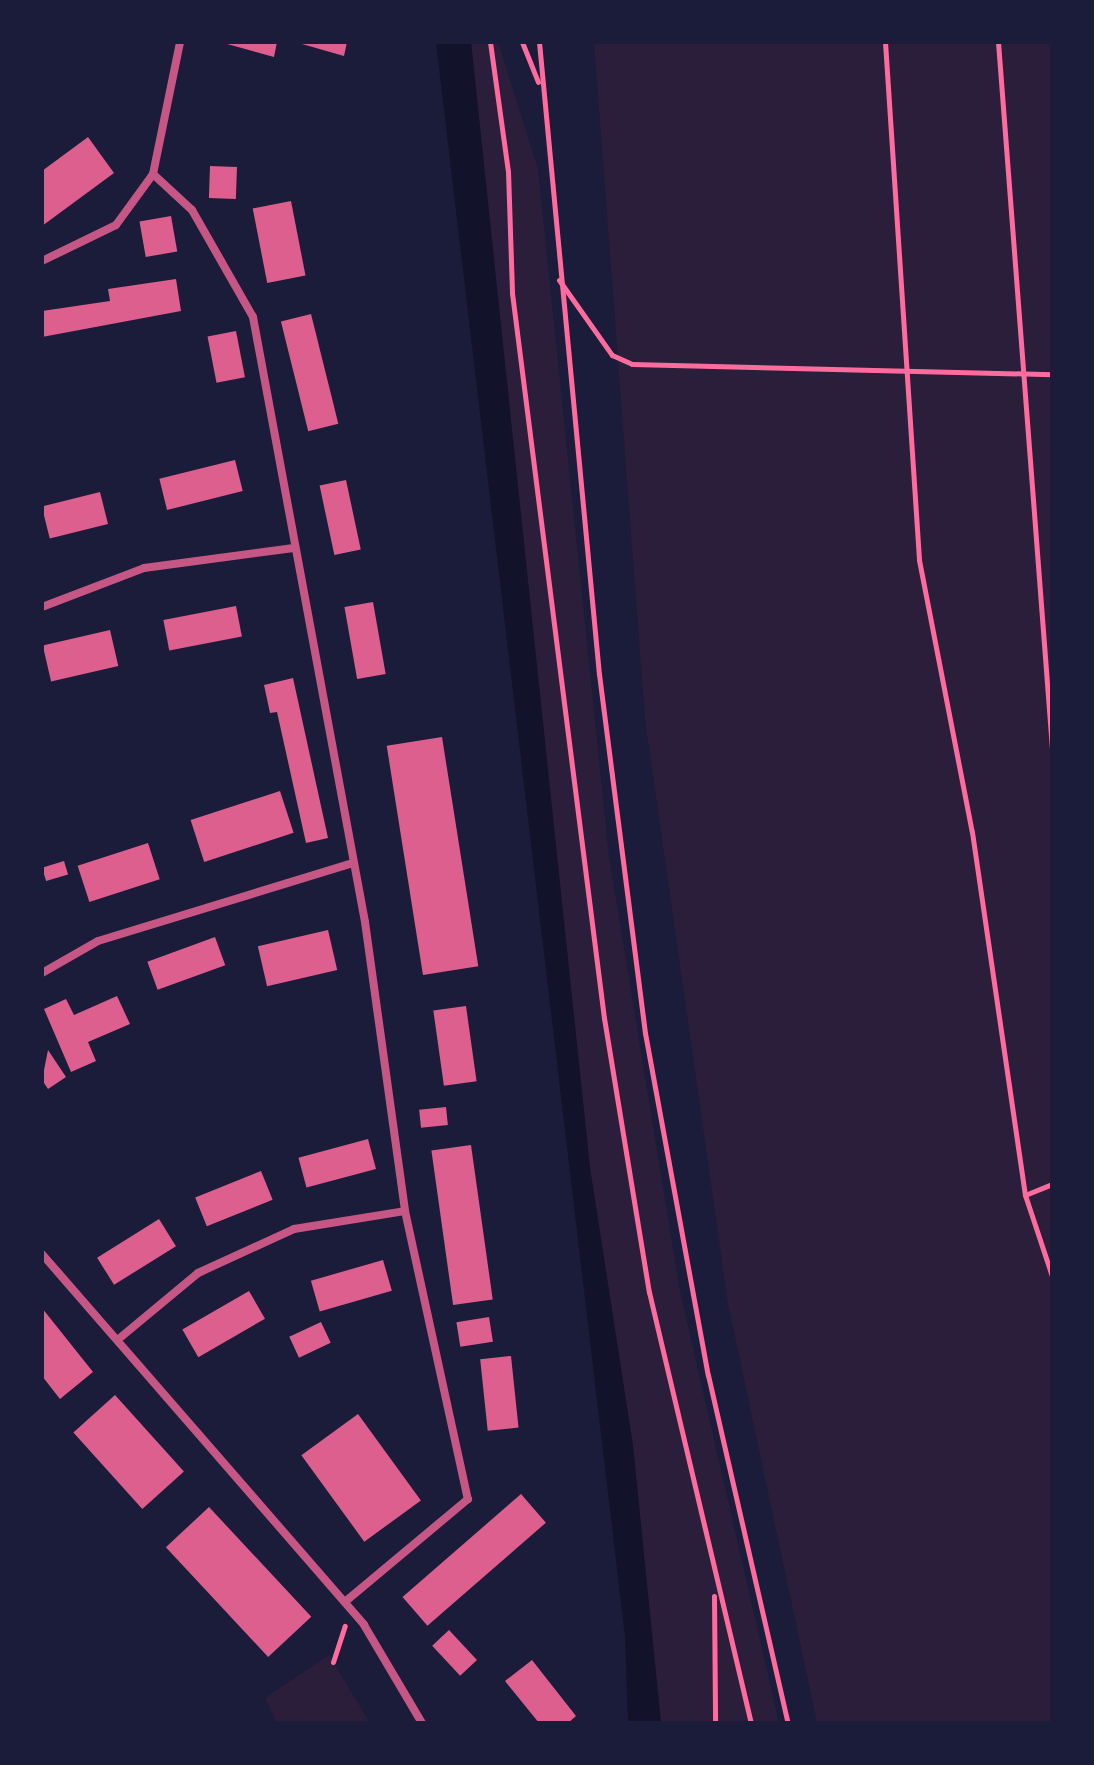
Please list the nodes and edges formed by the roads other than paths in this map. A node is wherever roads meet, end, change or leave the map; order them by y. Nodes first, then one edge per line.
1 (180, 42) edge
2 (153, 174) junction
3 (42, 261) edge
4 (294, 548) junction
5 (42, 607) edge
6 (353, 863) junction
7 (42, 973) edge
8 (405, 1211) junction
9 (42, 1254) edge
10 (121, 1337) junction
11 (345, 1602) junction
12 (422, 1723) edge

1 - 2 street
2 - 3 street
2 - 4 street
4 - 5 street
4 - 6 street
6 - 7 street
6 - 8 street
8 - 10 street
8 - 11 street
9 - 10 street
10 - 11 street
11 - 12 street

